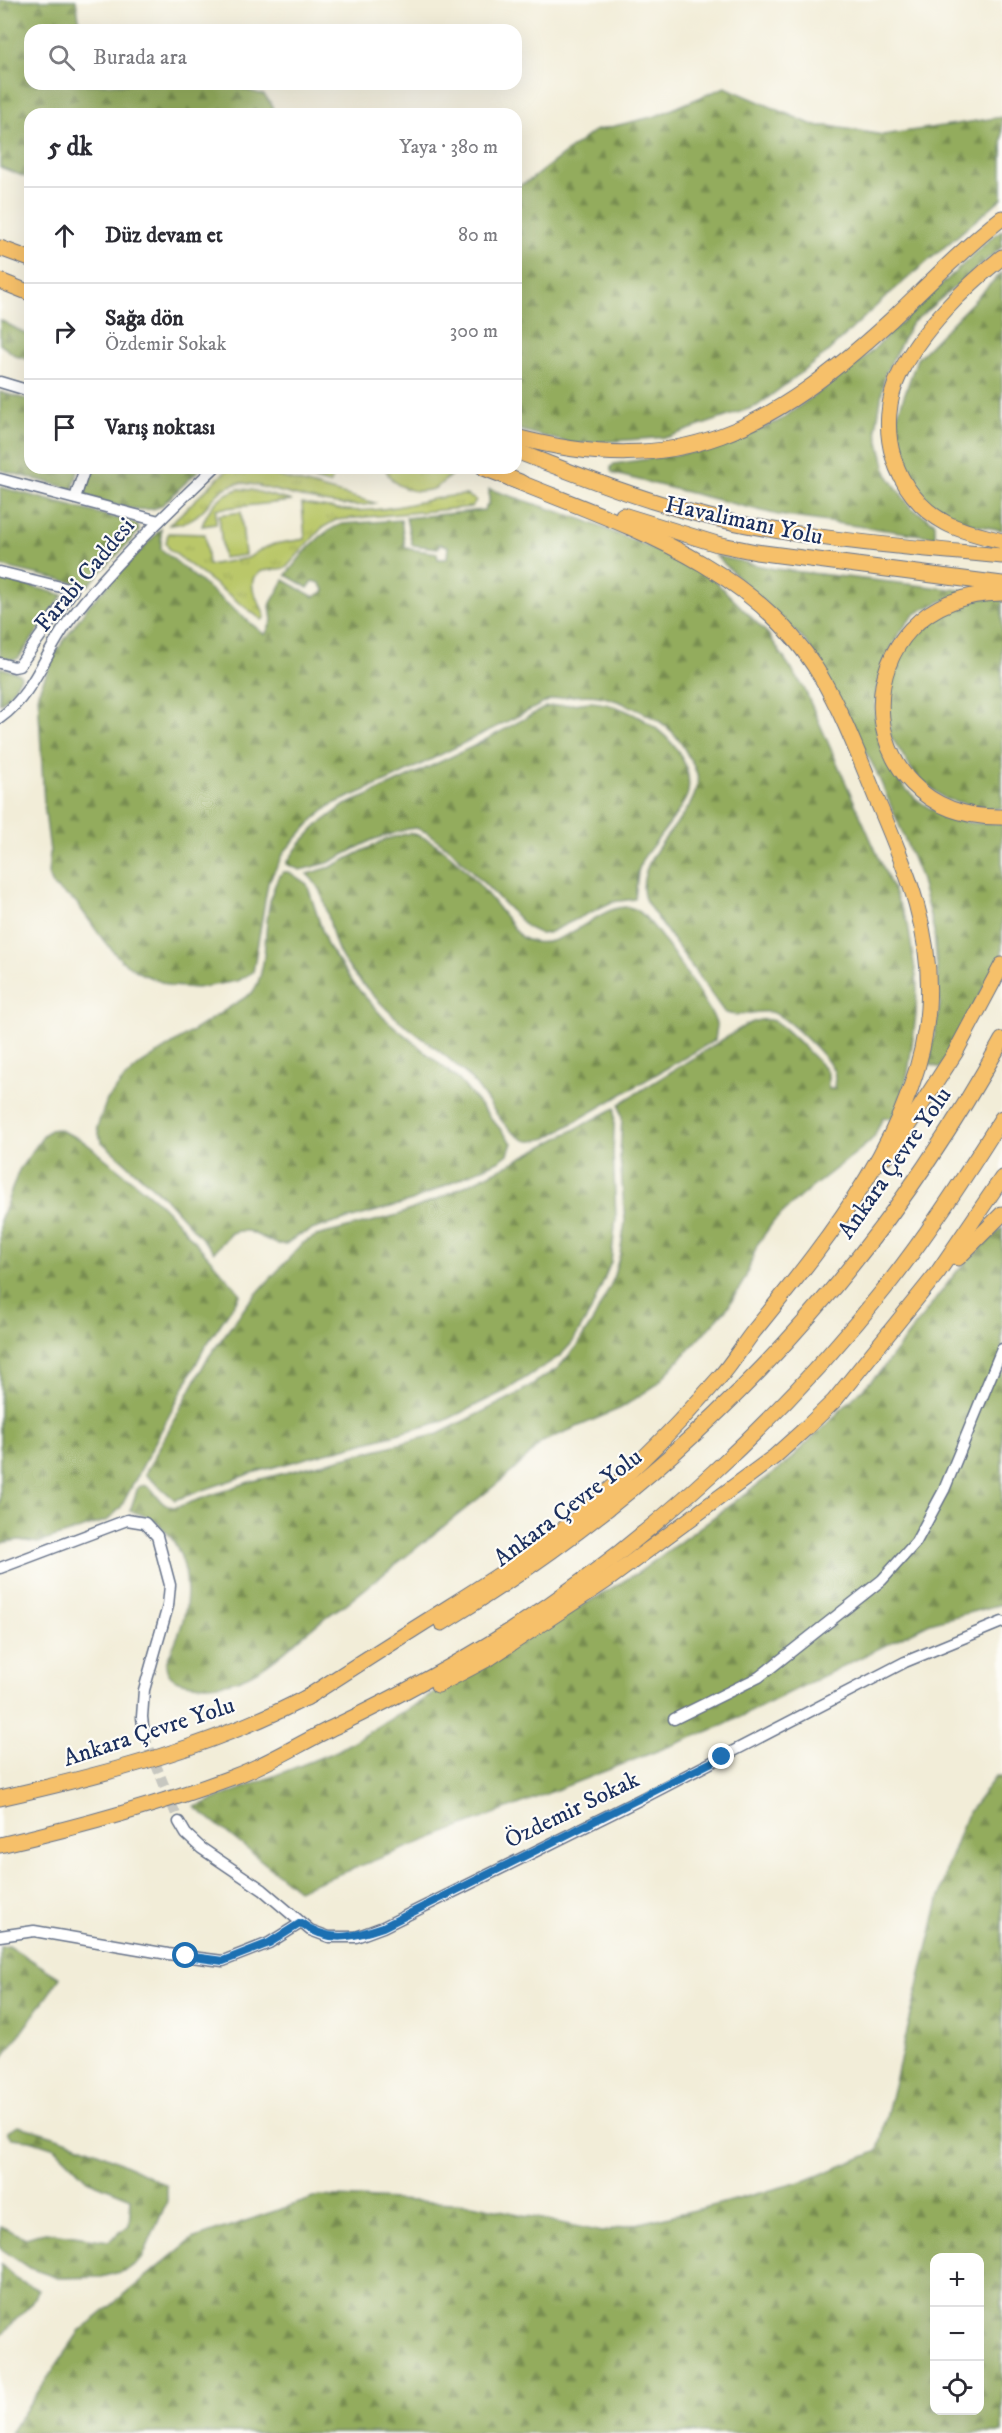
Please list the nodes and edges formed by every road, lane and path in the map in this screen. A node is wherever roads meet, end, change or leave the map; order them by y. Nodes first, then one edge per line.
1 (1002, 219) edge
2 (0, 248) edge
3 (24, 257) edge
4 (1002, 257) edge
5 (0, 281) edge
6 (24, 290) edge
7 (0, 382) edge
8 (24, 389) edge
9 (522, 438) edge
10 (522, 453) edge
11 (83, 474) edge
12 (208, 474) edge
13 (499, 474) edge
14 (0, 479) edge
15 (512, 479) junction
16 (75, 498) junction
17 (159, 521) junction
18 (1002, 541) edge
19 (1002, 556) edge
20 (0, 572) edge
21 (1002, 584) edge
22 (1002, 592) edge
23 (0, 663) edge
24 (0, 718) edge
25 (1002, 817) edge
26 (1002, 965) edge
27 (1002, 1040) edge
28 (1002, 1118) edge
29 (1002, 1178) edge
30 (1002, 1214) edge
31 (819, 1249) junction
32 (1002, 1349) edge
33 (834, 1401) junction
34 (0, 1568) edge
35 (1002, 1622) edge
36 (306, 1698) junction
37 (674, 1719) dead end
38 (144, 1735) tunnel mouth
39 (236, 1776) junction
40 (0, 1798) edge
41 (179, 1822) tunnel mouth
42 (0, 1845) edge
43 (301, 1923) junction
44 (0, 1936) edge

1 - 9 highway
2 - 3 highway
4 - 18 highway
5 - 6 highway
7 - 8 street
10 - 19 highway, Havalimanı Yolu
11 - 16 street
12 - 17 street, Farabi Caddesi
13 - 15 highway, Havalimanı Yolu
14 - 16 street
15 - 21 highway, Havalimanı Yolu
15 - 31 highway
16 - 17 street
17 - 24 street, Farabi Caddesi
20 - 23 street
22 - 25 highway
26 - 31 highway
27 - 36 highway, Ankara Çevre Yolu
28 - 39 highway
29 - 33 highway
30 - 33 highway
31 - 36 highway
32 - 37 street
33 - 39 highway
34 - 38 street
35 - 43 street, Özdemir Sokak
36 - 40 highway, Ankara Çevre Yolu
39 - 42 highway
41 - 43 street, Özdemir Sokak
43 - 44 street

